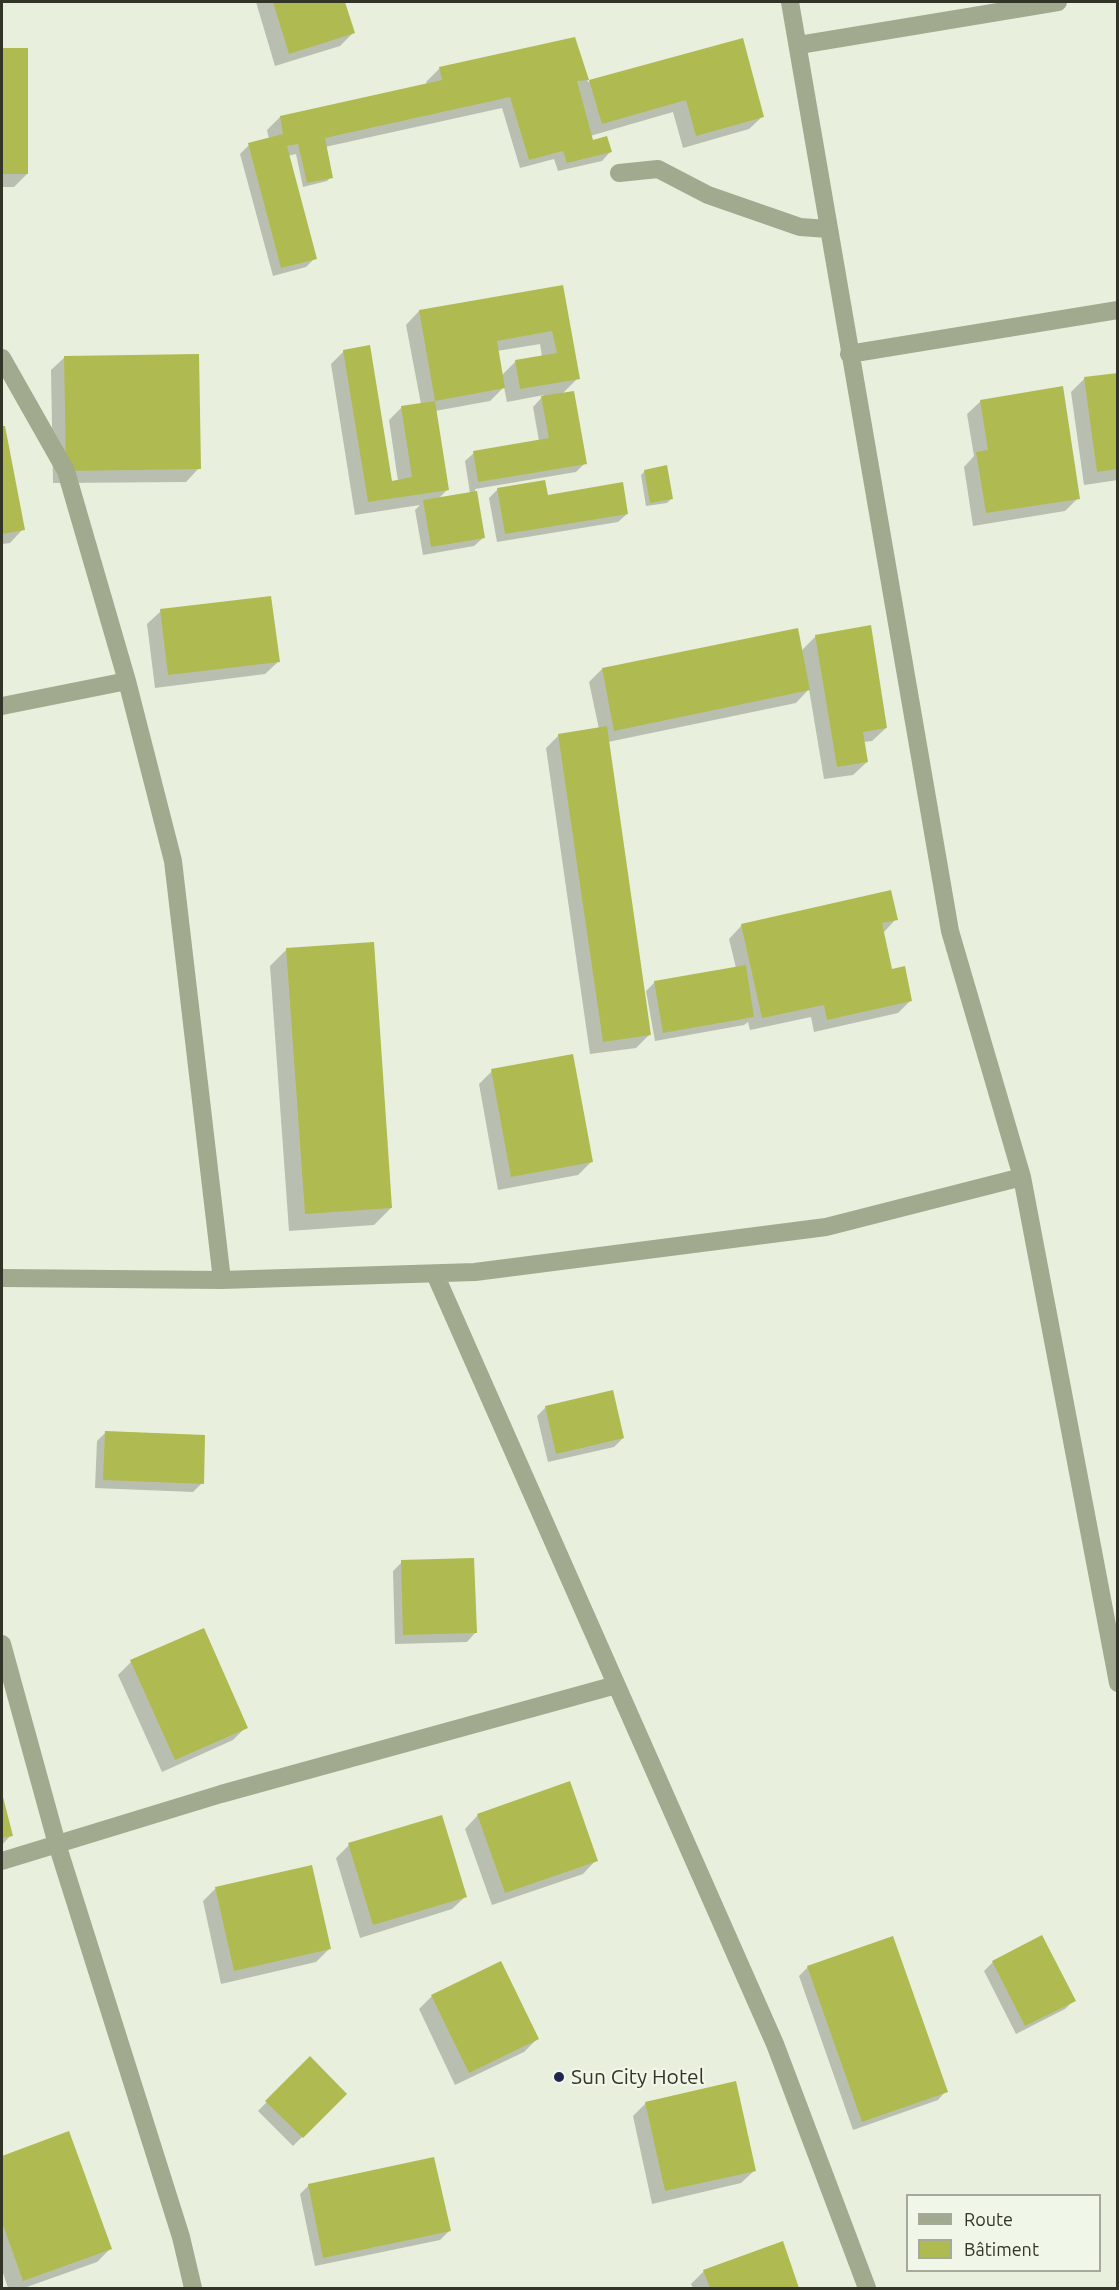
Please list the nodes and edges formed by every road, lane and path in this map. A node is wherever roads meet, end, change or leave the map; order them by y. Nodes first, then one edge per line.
1 (790, 2) edge
2 (1058, 2) edge
3 (799, 45) junction
4 (619, 172) dead end
5 (828, 229) junction
6 (1118, 310) edge
7 (849, 354) junction
8 (2, 358) edge
9 (128, 681) junction
10 (2, 706) edge
11 (1022, 1177) junction
12 (435, 1274) junction
13 (2, 1278) edge
14 (222, 1280) junction
15 (2, 1644) edge
16 (1118, 1683) edge
17 (616, 1685) junction
18 (57, 1845) junction
19 (2, 1861) edge
20 (193, 2289) edge
21 (867, 2289) edge

1 - 3 street
2 - 3 street
3 - 5 street
4 - 5 street
5 - 7 street
6 - 7 street
7 - 11 street
8 - 9 street
9 - 10 street
9 - 14 street
11 - 12 street
11 - 16 street
12 - 14 street
12 - 17 street
13 - 14 street
15 - 18 street
17 - 18 street
17 - 21 street
18 - 19 street
18 - 20 street

